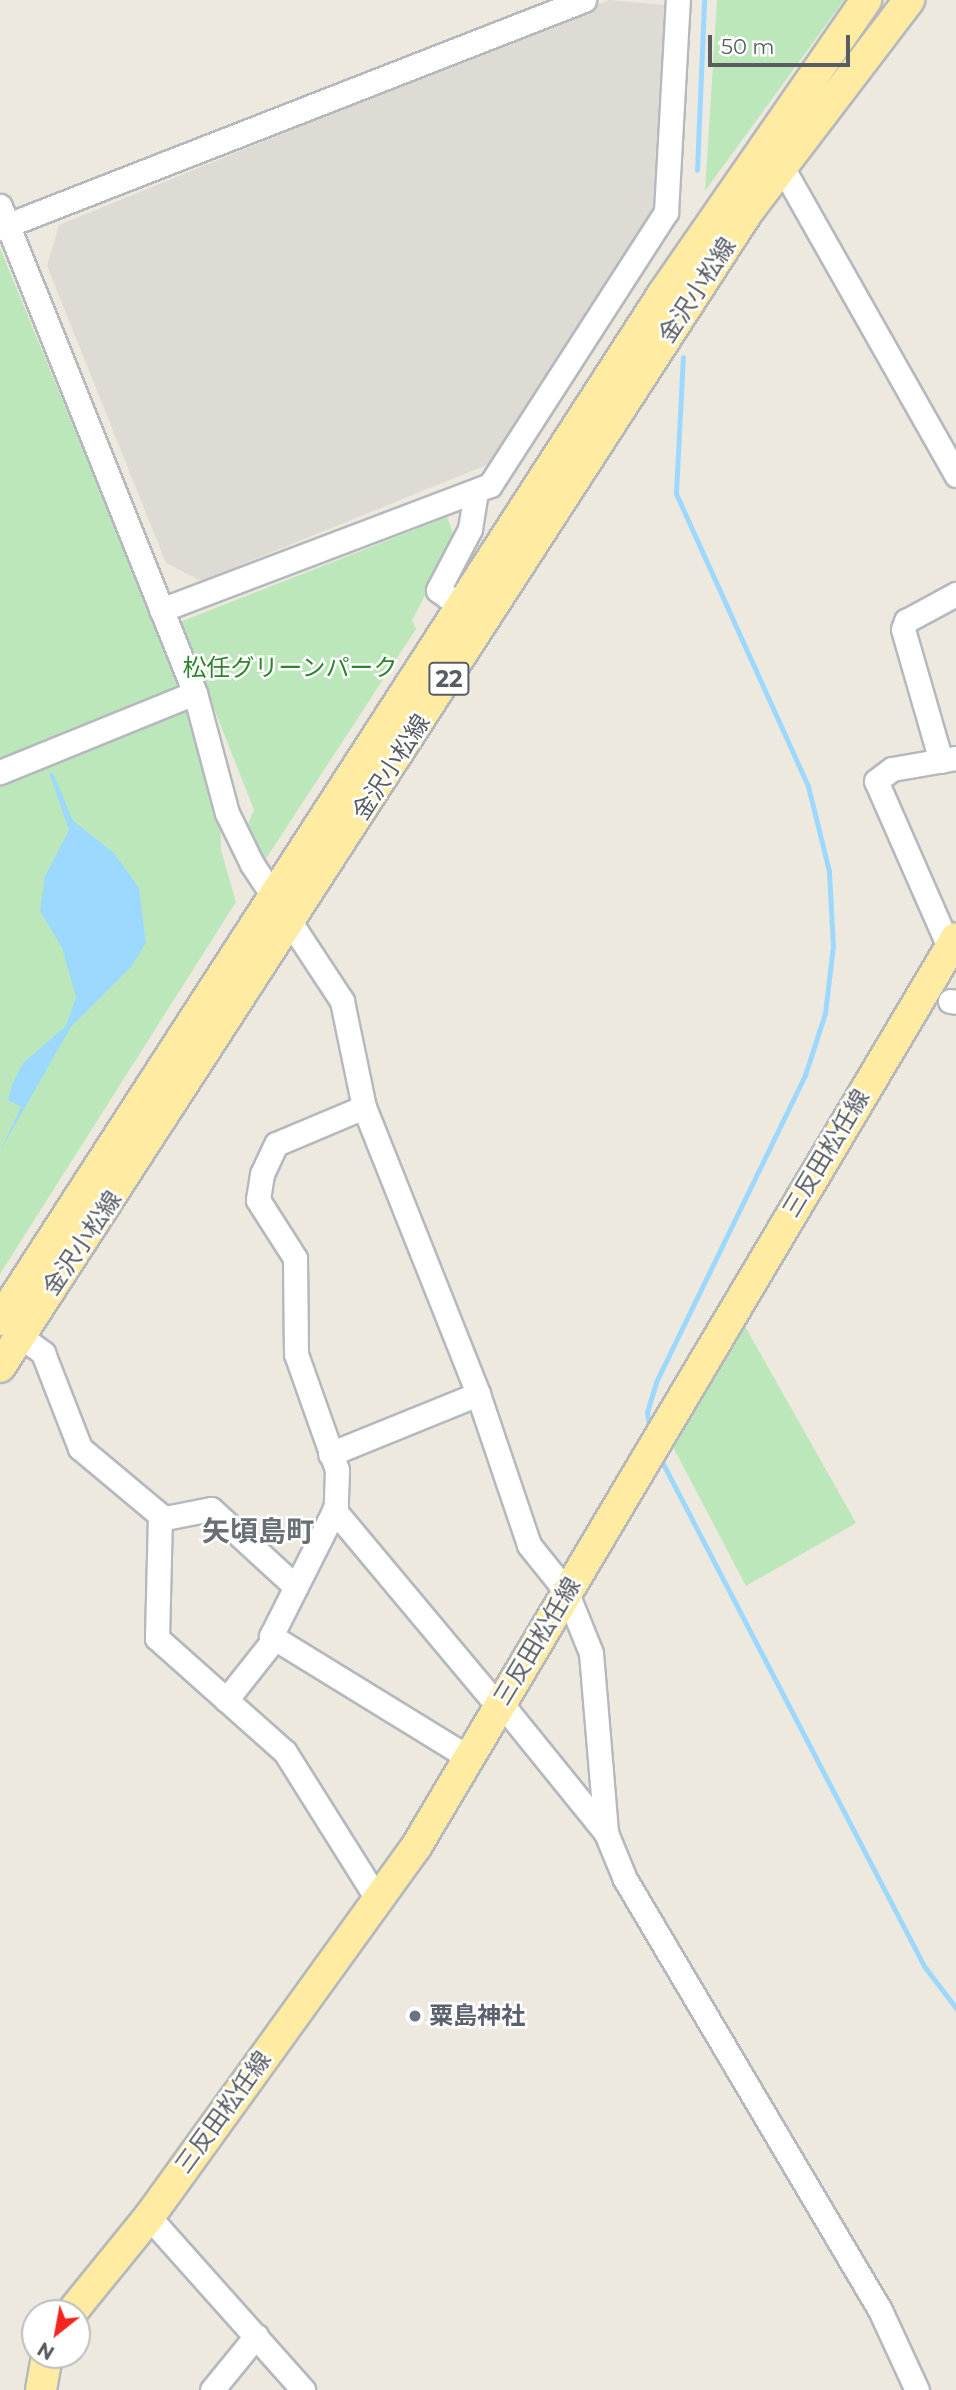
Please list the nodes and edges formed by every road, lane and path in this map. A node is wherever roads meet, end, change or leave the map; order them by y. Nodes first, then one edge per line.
1 (584, 0) edge
2 (678, 0) edge
3 (866, 0) edge
4 (909, 0) edge
5 (782, 167) junction
6 (2, 219) edge
7 (956, 475) edge
8 (476, 492) junction
9 (956, 594) edge
10 (460, 606) junction
11 (162, 610) junction
12 (195, 693) junction
13 (949, 760) edge
14 (0, 772) edge
15 (275, 895) junction
16 (289, 921) junction
17 (952, 942) edge
18 (363, 1107) junction
19 (10, 1328) edge
20 (0, 1367) edge
21 (478, 1394) junction
22 (330, 1454) junction
23 (334, 1510) junction
24 (160, 1519) junction
25 (296, 1587) junction
26 (566, 1591) junction
27 (275, 1639) junction
28 (226, 1700) junction
29 (499, 1704) junction
30 (468, 1757) junction
31 (606, 1833) junction
32 (379, 1902) junction
33 (149, 2217) junction
34 (82, 2299) edge
35 (256, 2336) junction
36 (45, 2369) edge
37 (41, 2390) edge
38 (212, 2390) edge
39 (303, 2390) edge
40 (917, 2390) edge

1 - 6 street
2 - 8 street
3 - 10 main road, 金沢小松線 / 22
4 - 5 main road, 金沢小松線 / 22
5 - 7 street
5 - 16 main road, 金沢小松線 / 22
6 - 11 street
8 - 10 street
8 - 11 street
9 - 13 street
10 - 15 main road, 金沢小松線 / 22
11 - 12 street
12 - 14 street
12 - 15 street
13 - 17 street
15 - 16 street
15 - 19 main road, 金沢小松線 / 22
16 - 18 street
16 - 19 main road, 金沢小松線 / 22
17 - 26 main road, 三反田松任線
18 - 21 street
18 - 22 street
19 - 20 main road, 金沢小松線 / 22
19 - 24 street
21 - 22 street
21 - 26 street
22 - 23 street
23 - 25 street
23 - 29 street
24 - 25 street
24 - 28 street
25 - 27 street
26 - 29 main road, 三反田松任線
26 - 31 street
27 - 28 street
27 - 30 street
28 - 32 street
29 - 30 main road, 三反田松任線
29 - 31 street
30 - 32 main road, 三反田松任線
31 - 40 street
32 - 33 main road, 三反田松任線
33 - 34 main road, 三反田松任線
33 - 35 street
35 - 38 street
35 - 39 street
36 - 37 main road

